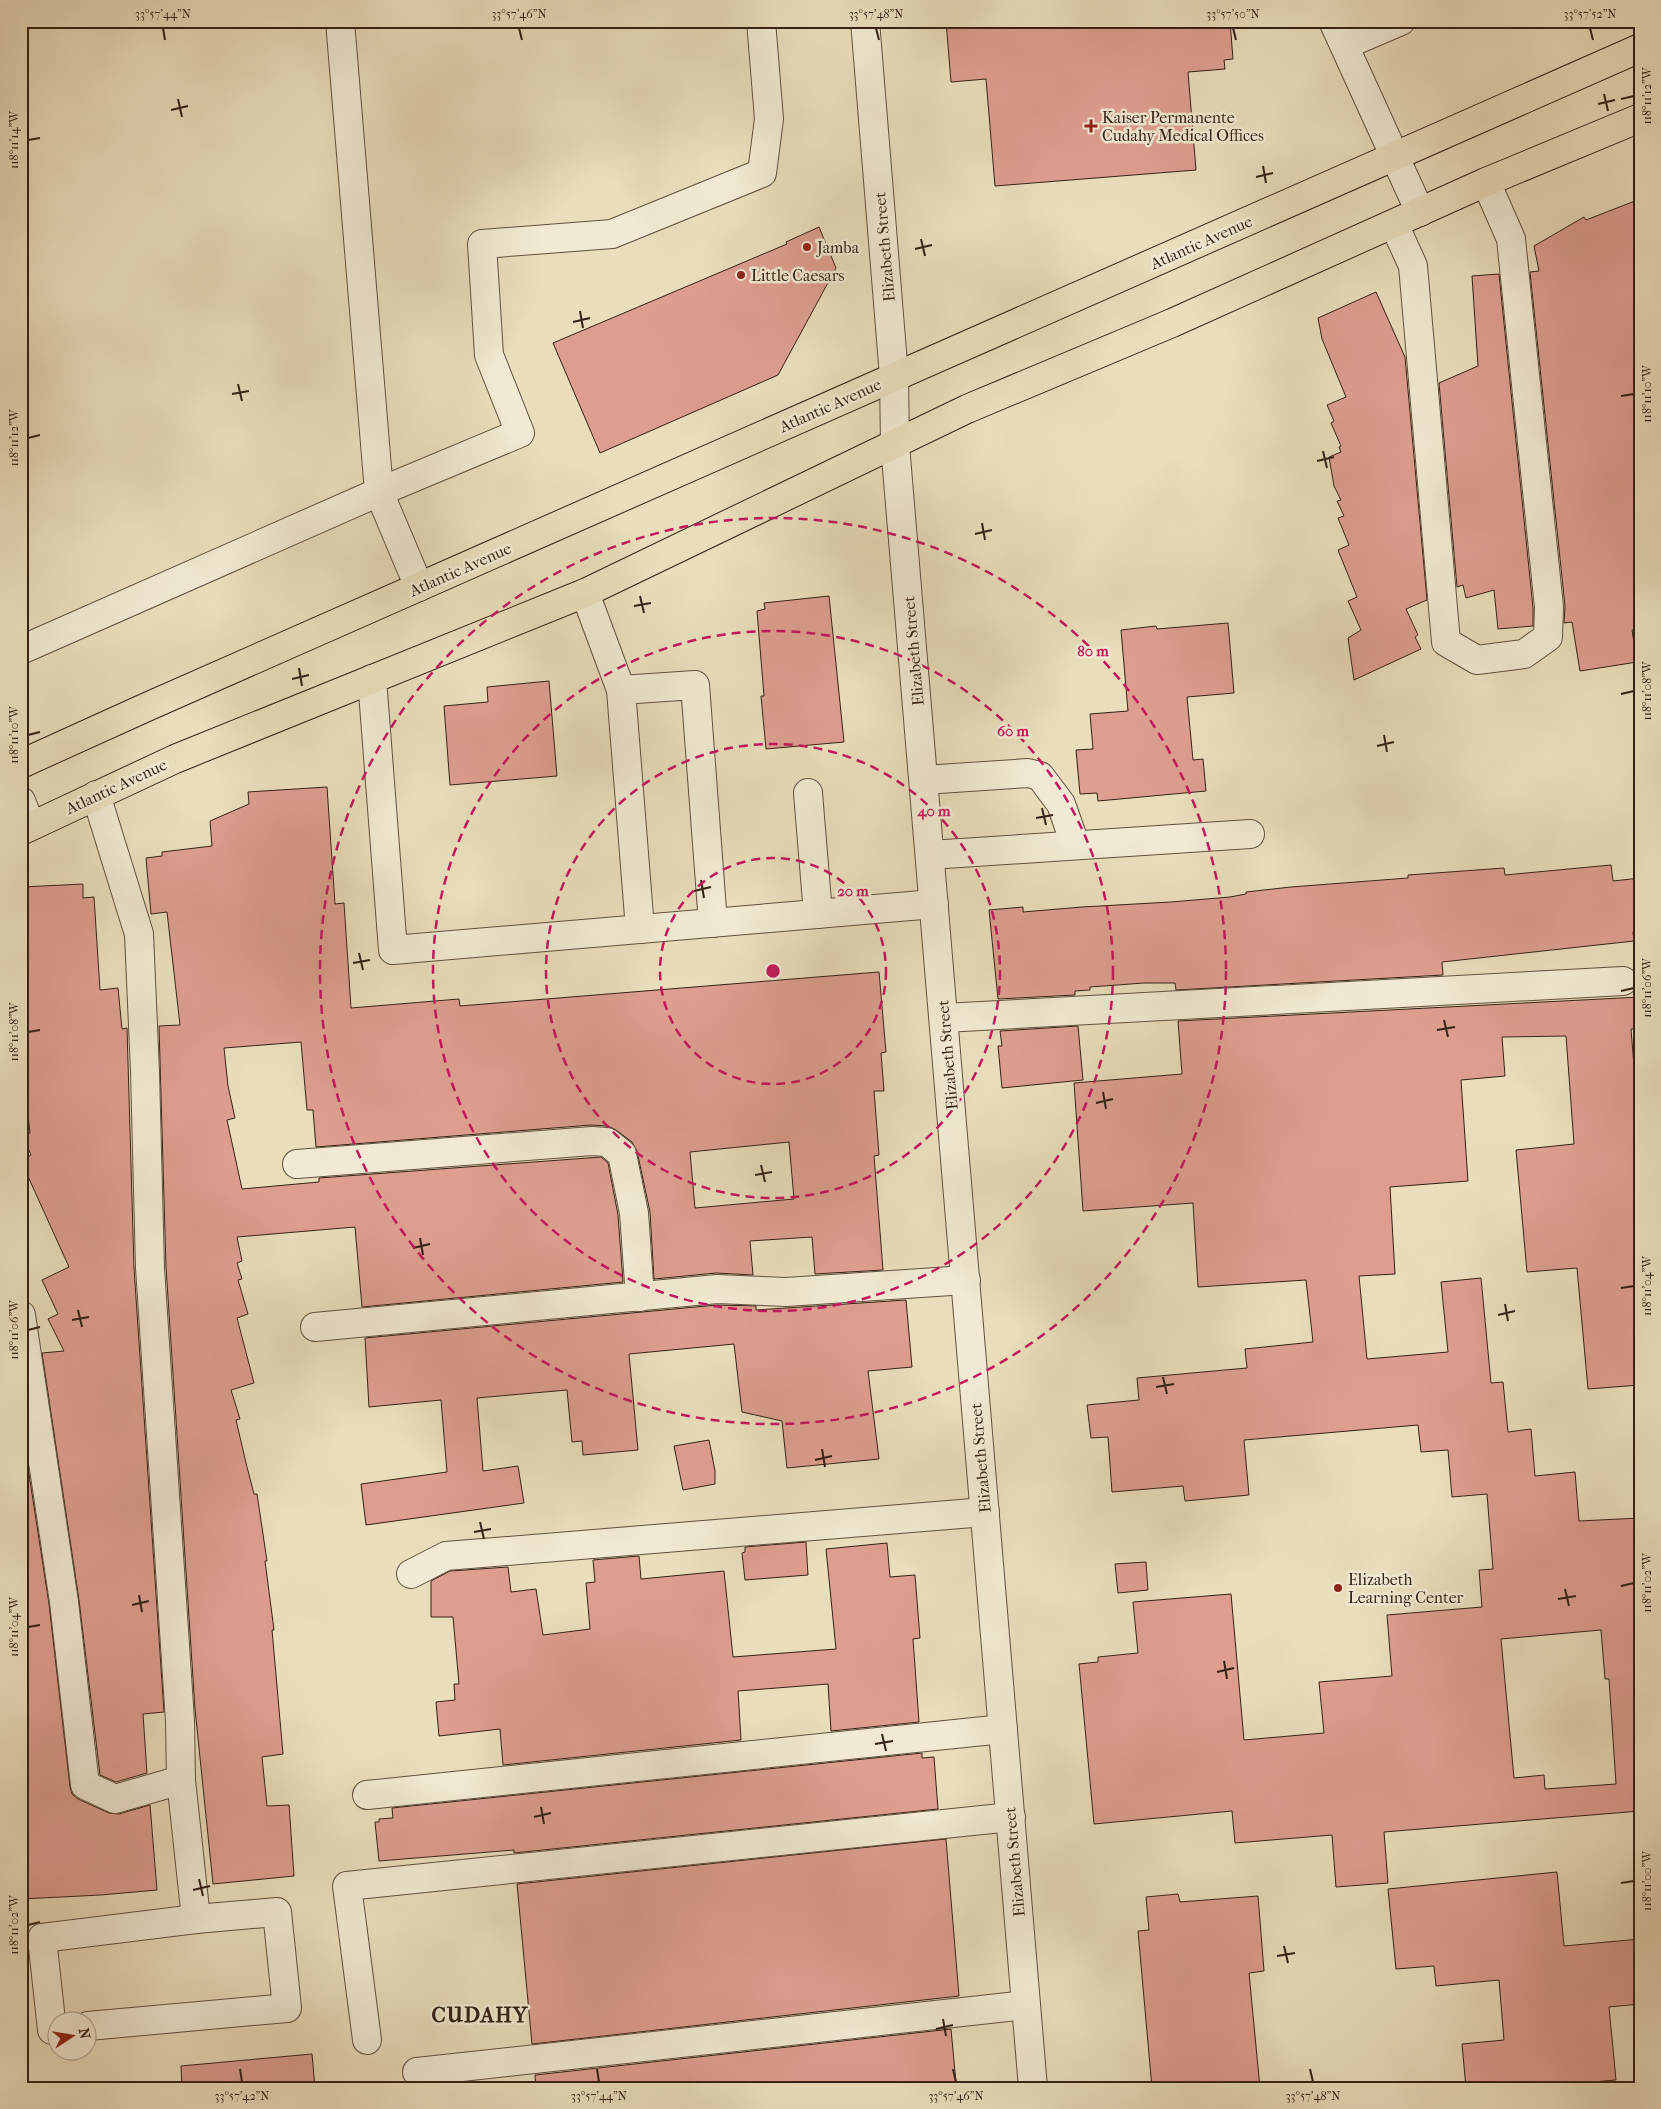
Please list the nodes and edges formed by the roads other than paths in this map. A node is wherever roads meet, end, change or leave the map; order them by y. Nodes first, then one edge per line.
1 (340, 21) edge
2 (761, 21) edge
3 (865, 21) edge
4 (1401, 21) edge
5 (1339, 33) edge
6 (1640, 48) edge
7 (1640, 118) edge
8 (1394, 156) junction
9 (1486, 182) junction
10 (1420, 212) junction
11 (1394, 224) junction
12 (894, 376) junction
13 (896, 445) junction
14 (379, 492) junction
15 (419, 586) junction
16 (584, 593) junction
17 (21, 650) edge
18 (372, 679) junction
19 (621, 690) junction
20 (21, 764) edge
21 (924, 780) junction
22 (808, 793) dead end
23 (96, 796) junction
24 (25, 819) edge
25 (1250, 834) dead end
26 (1075, 844) junction
27 (930, 855) junction
28 (934, 904) junction
29 (818, 914) junction
30 (712, 923) junction
31 (640, 929) junction
32 (1623, 981) dead end
33 (944, 1018) junction
34 (297, 1164) dead end
35 (966, 1280) junction
36 (640, 1297) junction
37 (21, 1315) edge
38 (315, 1327) dead end
39 (985, 1512) junction
40 (411, 1574) dead end
41 (1003, 1729) junction
42 (181, 1780) junction
43 (367, 1795) dead end
44 (1011, 1817) junction
45 (196, 1919) junction
46 (1026, 2005) junction
47 (50, 2012) edge
48 (98, 2025) edge
49 (367, 2040) dead end
50 (417, 2072) dead end
51 (1033, 2088) edge

1 - 14 street
2 - 14 street
3 - 12 street, Elizabeth Street
4 - 5 street
5 - 8 street
6 - 8 main road, Atlantic Avenue
7 - 9 main road, Atlantic Avenue
8 - 10 street
8 - 12 main road, Atlantic Avenue
9 - 10 main road, Atlantic Avenue
9 - 11 street
10 - 11 main road, Atlantic Avenue
11 - 13 main road, Atlantic Avenue
12 - 13 street, Elizabeth Street
12 - 15 main road, Atlantic Avenue
13 - 16 main road, Atlantic Avenue
13 - 21 street, Elizabeth Street
14 - 15 street
14 - 17 street
15 - 20 main road, Atlantic Avenue
16 - 18 main road, Atlantic Avenue
16 - 19 street
18 - 23 main road, Atlantic Avenue
18 - 31 street
19 - 30 street
19 - 31 street
21 - 26 street
21 - 27 street, Elizabeth Street
22 - 29 street
23 - 24 main road, Atlantic Avenue
23 - 42 street
25 - 26 street
26 - 27 street
27 - 28 street, Elizabeth Street
28 - 29 street
28 - 33 street, Elizabeth Street
29 - 30 street
30 - 31 street
32 - 33 street
33 - 35 street, Elizabeth Street
34 - 36 street
35 - 36 street
35 - 39 street, Elizabeth Street
36 - 38 street
37 - 42 street
39 - 40 street
39 - 41 street, Elizabeth Street
41 - 43 street
41 - 44 street, Elizabeth Street
42 - 45 street
44 - 46 street, Elizabeth Street
44 - 49 street
45 - 47 street
45 - 48 street
46 - 50 street
46 - 51 street, Elizabeth Street

